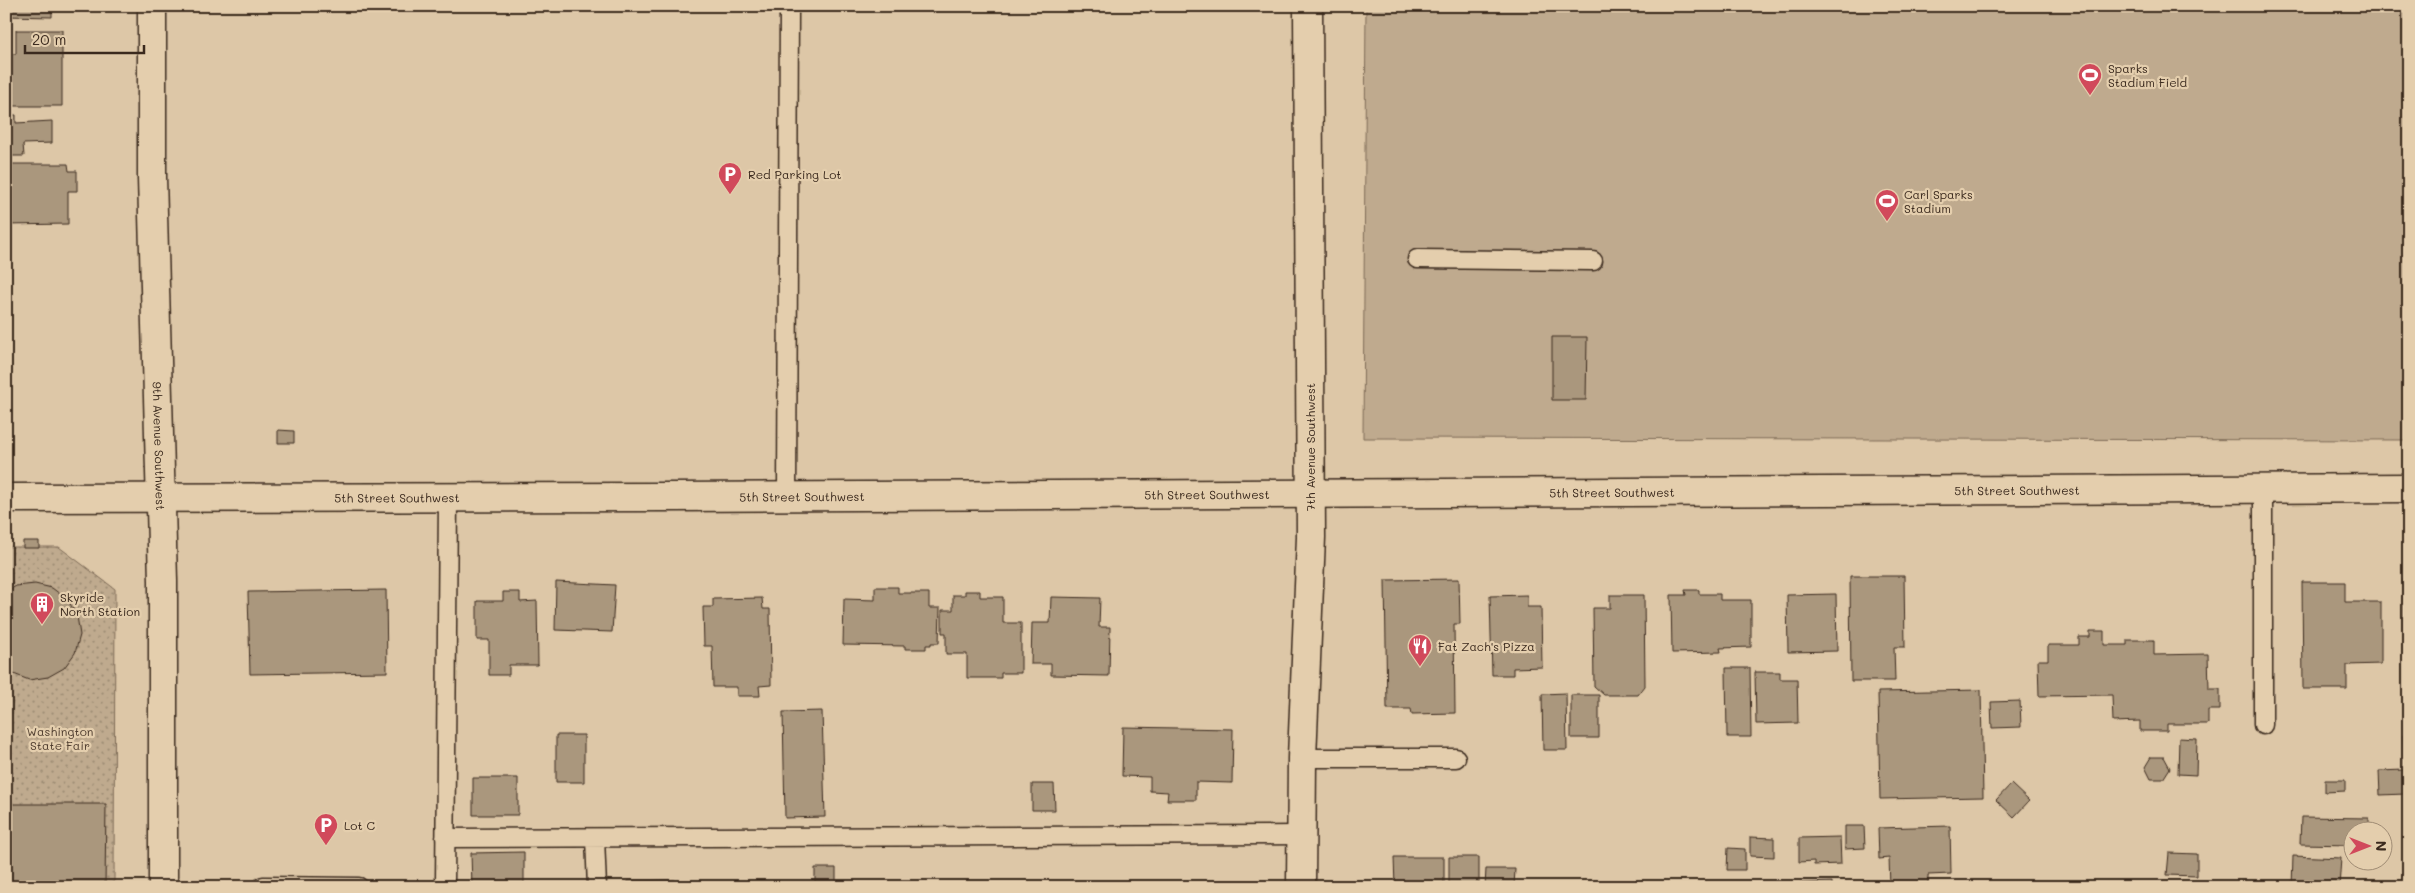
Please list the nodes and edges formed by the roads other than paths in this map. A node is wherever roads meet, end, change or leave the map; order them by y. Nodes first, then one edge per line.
1 (152, 6) edge
2 (789, 6) edge
3 (1308, 6) edge
4 (1417, 259) dead end
5 (1593, 262) dead end
6 (2409, 488) edge
7 (2262, 489) junction
8 (1310, 492) junction
9 (787, 496) junction
10 (161, 497) junction
11 (6, 498) edge
12 (448, 498) junction
13 (2262, 725) dead end
14 (1302, 758) junction
15 (1456, 758) dead end
16 (1302, 835) junction
17 (445, 838) junction
18 (595, 838) junction
19 (263, 886) dead end
20 (163, 887) edge
21 (359, 887) edge
22 (445, 887) edge
23 (597, 887) edge
24 (1301, 887) edge

1 - 10 main road, 9th Avenue Southwest
2 - 9 lane
3 - 8 main road, 7th Avenue Southwest
4 - 5 lane
6 - 7 main road, 5th Street Southwest
7 - 8 main road, 5th Street Southwest
7 - 13 lane
8 - 9 main road, 5th Street Southwest
8 - 14 main road, 7th Avenue Southwest
9 - 12 main road, 5th Street Southwest
10 - 11 main road, 5th Street Southwest
10 - 12 main road, 5th Street Southwest
10 - 20 main road, 9th Avenue Southwest
12 - 17 lane
14 - 15 lane
14 - 16 main road, 7th Avenue Southwest
16 - 18 lane
16 - 24 main road, 7th Avenue Southwest
17 - 18 lane
17 - 22 lane
18 - 23 lane
19 - 21 lane

